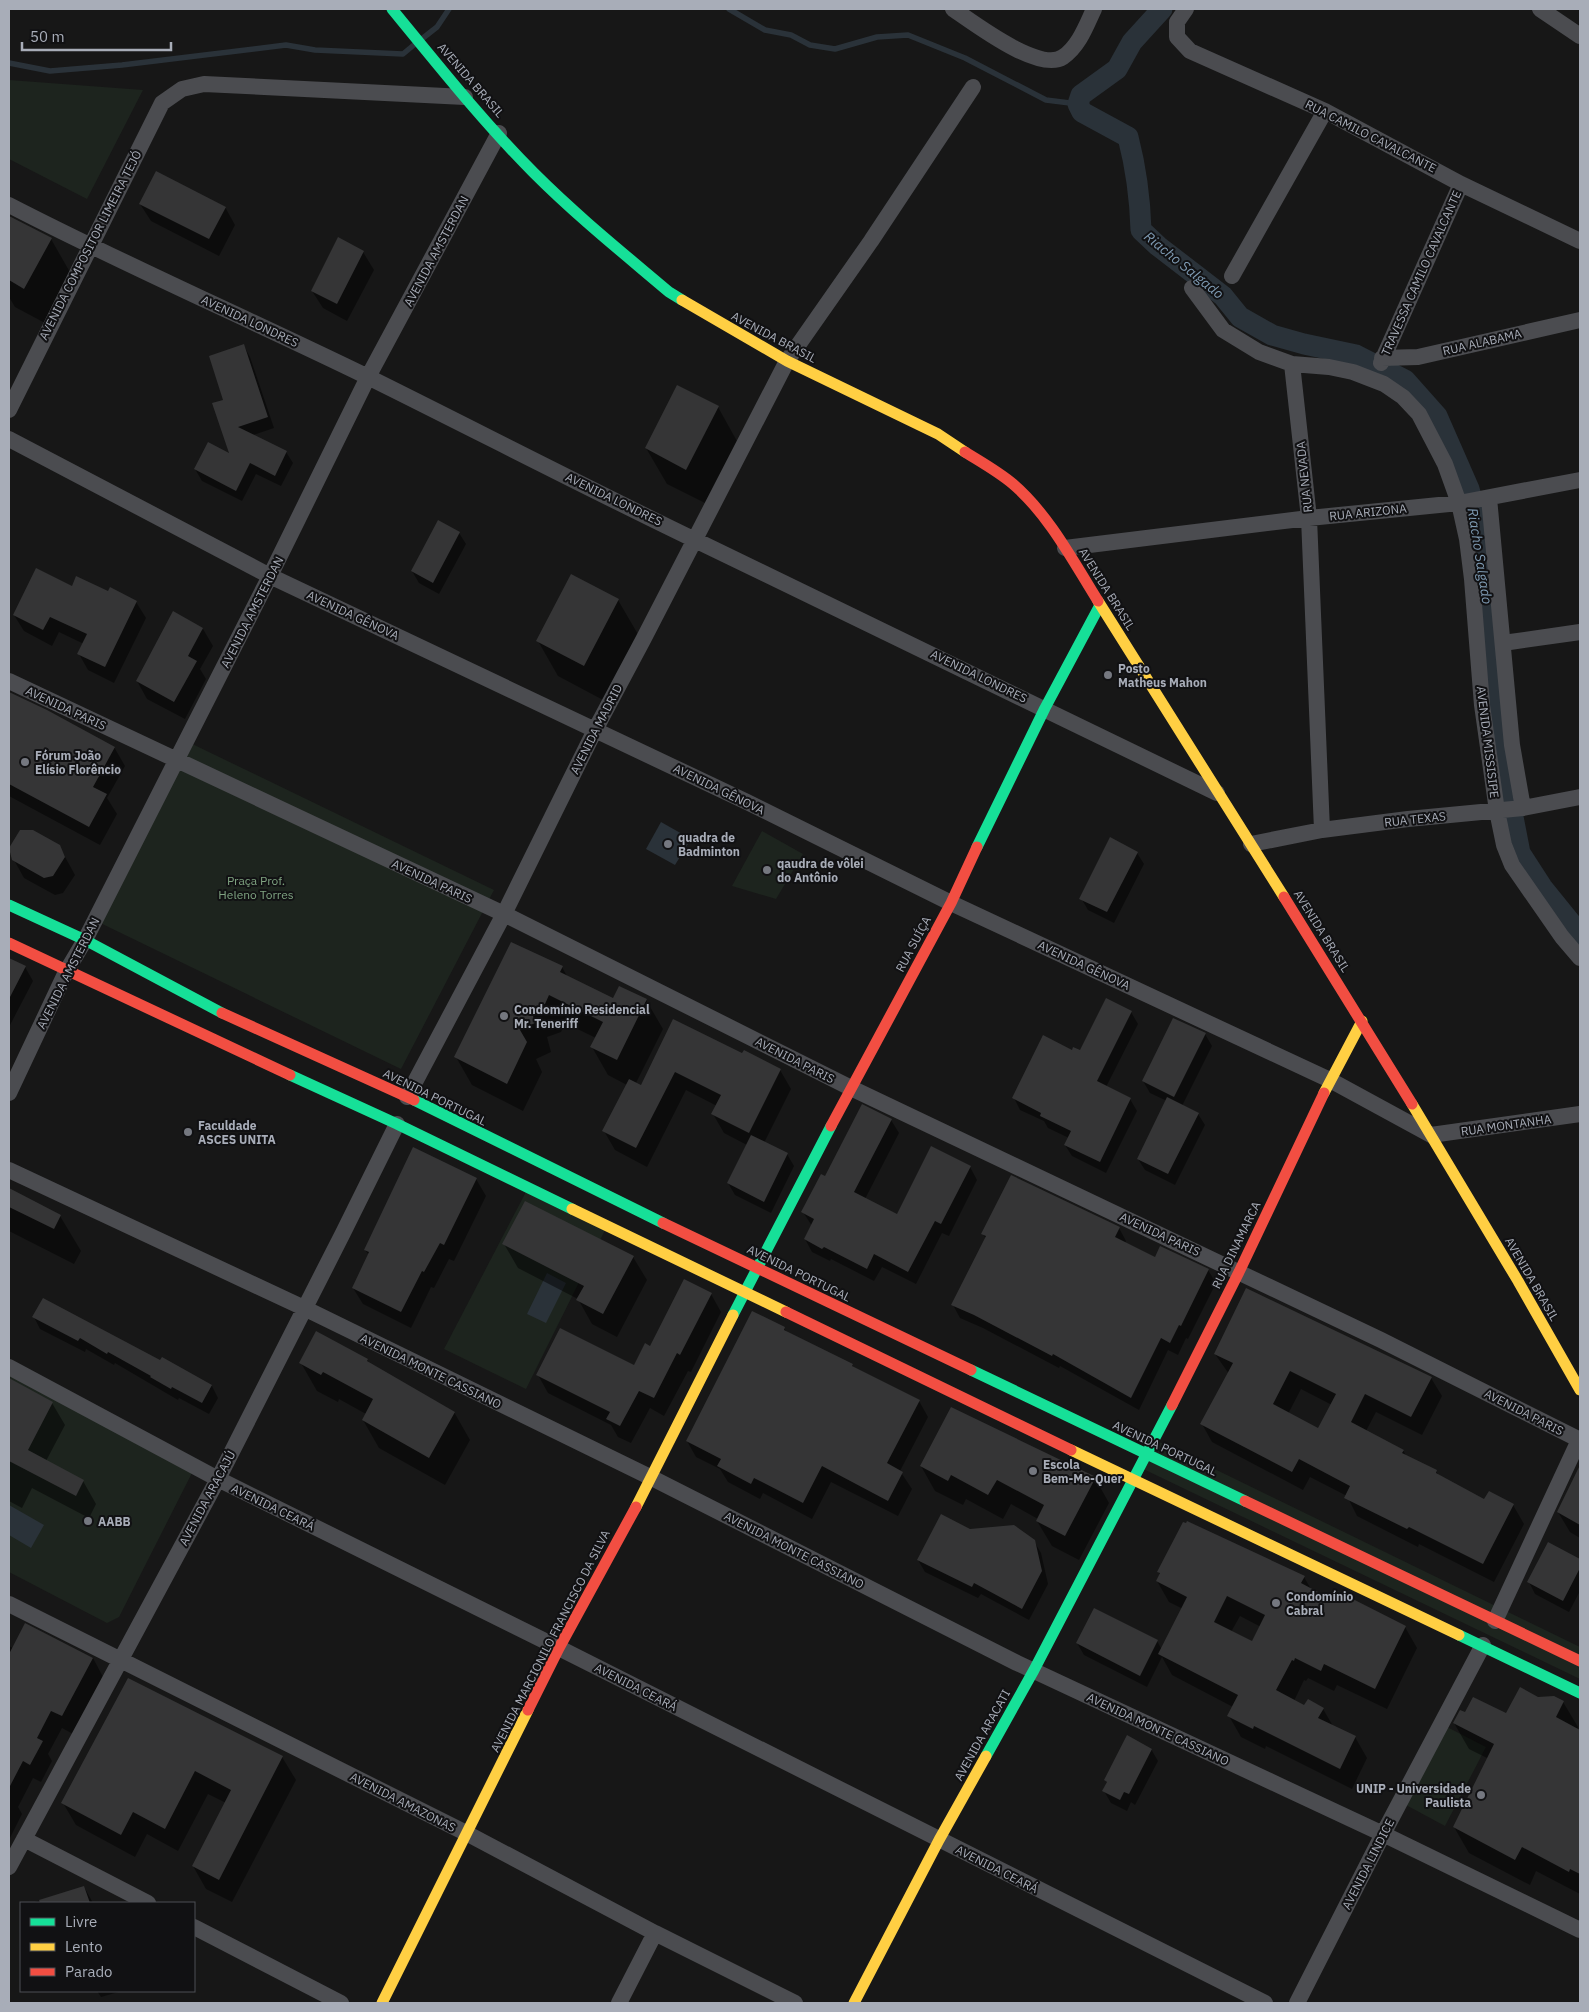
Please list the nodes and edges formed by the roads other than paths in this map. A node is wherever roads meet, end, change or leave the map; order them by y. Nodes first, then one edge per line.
1 (953, 9) edge
2 (1094, 9) edge
3 (1540, 9) edge
4 (397, 10) edge
5 (1182, 15) edge
6 (1580, 36) edge
7 (973, 87) dead end
8 (465, 97) junction
9 (1325, 111) junction
10 (499, 133) junction
11 (1461, 184) junction
12 (9, 205) edge
13 (1580, 242) edge
14 (89, 247) junction
15 (1232, 276) dead end
16 (1192, 288) dead end
17 (1580, 320) edge
18 (1382, 360) joint
19 (787, 361) junction
20 (1292, 364) junction
21 (368, 377) junction
22 (9, 410) edge
23 (9, 440) edge
24 (1580, 480) edge
25 (1486, 498) junction
26 (1461, 502) junction
27 (1309, 518) junction
28 (694, 539) junction
29 (1065, 548) junction
30 (270, 576) junction
31 (1100, 605) junction
32 (1580, 632) edge
33 (1503, 643) junction
34 (9, 681) edge
35 (1045, 708) junction
36 (595, 730) junction
37 (176, 760) junction
38 (1220, 794) junction
39 (1580, 796) edge
40 (1522, 808) junction
41 (1497, 811) junction
42 (1322, 830) junction
43 (1251, 844) junction
44 (951, 903) junction
45 (9, 904) edge
46 (504, 914) junction
47 (85, 940) junction
48 (9, 943) edge
49 (1580, 958) edge
50 (66, 972) junction
51 (1362, 1021) junction
52 (1330, 1080) junction
53 (851, 1088) junction
54 (9, 1093) edge
55 (407, 1097) junction
56 (1580, 1114) edge
57 (397, 1124) junction
58 (1431, 1135) junction
59 (9, 1170) edge
60 (757, 1268) junction
61 (1239, 1272) junction
62 (744, 1292) junction
63 (304, 1308) junction
64 (9, 1367) edge
65 (1580, 1390) edge
66 (1580, 1440) edge
67 (1147, 1455) junction
68 (652, 1478) junction
69 (218, 1479) junction
70 (1133, 1480) junction
71 (9, 1604) edge
72 (1495, 1621) junction
73 (1483, 1646) junction
74 (560, 1648) junction
75 (119, 1660) junction
76 (1580, 1661) edge
77 (1034, 1670) junction
78 (1580, 1693) edge
79 (468, 1834) junction
80 (1383, 1834) junction
81 (24, 1839) junction
82 (939, 1840) junction
83 (9, 1867) edge
84 (146, 1902) edge
85 (195, 1928) edge
86 (1580, 1930) edge
87 (656, 1933) junction
88 (341, 2003) edge
89 (382, 2003) edge
90 (619, 2003) edge
91 (796, 2003) edge
92 (854, 2003) edge
93 (1265, 2003) edge
94 (1297, 2003) edge

1 - 2 street
3 - 6 street
4 - 8 street, AVENIDA BRASIL
5 - 9 street, RUA CAMILO CAVALCANTE
7 - 19 street, AVENIDA MADRID
8 - 10 street, AVENIDA BRASIL
8 - 14 street, AVENIDA COMPOSITOR LIMEIRA TEJÓ
9 - 11 street, RUA CAMILO CAVALCANTE
9 - 15 street
10 - 19 street, AVENIDA BRASIL
10 - 21 street, AVENIDA AMSTERDAN
11 - 13 street, RUA CAMILO CAVALCANTE
11 - 18 street, TRAVESSA CAMILO CAVALCANTE
12 - 14 street, AVENIDA LONDRES
14 - 21 street, AVENIDA LONDRES
14 - 22 street, AVENIDA COMPOSITOR LIMEIRA TEJÓ
16 - 20 street
17 - 18 street, RUA ALABAMA
19 - 28 street, AVENIDA MADRID
19 - 29 street, AVENIDA BRASIL
20 - 26 street
20 - 27 street, RUA NEVADA
21 - 28 street, AVENIDA LONDRES
21 - 30 street, AVENIDA AMSTERDAN
23 - 30 street, AVENIDA GÊNOVA
24 - 25 street, RUA ARIZONA
25 - 26 street, RUA ARIZONA
25 - 33 street, AVENIDA MISSISIPE
26 - 27 street, RUA ARIZONA
26 - 41 street, AVENIDA MISSISIPE
27 - 29 street, RUA ARIZONA
27 - 42 street, RUA NEVADA
28 - 35 street, AVENIDA LONDRES
28 - 36 street, AVENIDA MADRID
29 - 31 street, AVENIDA BRASIL
30 - 36 street, AVENIDA GÊNOVA
30 - 37 street, AVENIDA AMSTERDAN
31 - 35 street, RUA SUÍÇA
31 - 38 street, AVENIDA BRASIL
32 - 33 street
33 - 40 street, AVENIDA MISSISIPE
34 - 37 street, AVENIDA PARIS
35 - 38 street, AVENIDA LONDRES
35 - 44 street, RUA SUÍÇA
36 - 44 street, AVENIDA GÊNOVA
36 - 46 street, AVENIDA MADRID
37 - 46 street, AVENIDA PARIS
37 - 47 street, AVENIDA AMSTERDAN
38 - 43 street, AVENIDA BRASIL
39 - 40 street, RUA TEXAS
40 - 41 street, RUA TEXAS
41 - 42 street, RUA TEXAS
41 - 49 street, AVENIDA MISSISIPE
42 - 43 street, RUA TEXAS
43 - 51 street, AVENIDA BRASIL
44 - 52 street, AVENIDA GÊNOVA
44 - 53 street, RUA SUÍÇA
45 - 47 street, AVENIDA PORTUGAL
46 - 53 street, AVENIDA PARIS
46 - 55 street, AVENIDA MADRID
47 - 50 street, AVENIDA AMSTERDAN
47 - 55 street, AVENIDA PORTUGAL
48 - 50 street
50 - 54 street, AVENIDA AMSTERDAN
50 - 57 street
51 - 52 street, RUA DINAMARCA
51 - 58 street, AVENIDA BRASIL
52 - 58 street, AVENIDA GÊNOVA
52 - 61 street, RUA DINAMARCA
53 - 60 street, RUA SUÍÇA
53 - 61 street, AVENIDA PARIS
55 - 60 street, AVENIDA PORTUGAL
56 - 58 street, RUA MONTANHA
57 - 62 street
57 - 63 street, AVENIDA ARACAJÚ
58 - 65 street, AVENIDA BRASIL
59 - 63 street, AVENIDA MONTE CASSIANO
60 - 62 street, RUA SUÍÇA
60 - 67 street, AVENIDA PORTUGAL
61 - 66 street, AVENIDA PARIS
61 - 67 street, RUA DINAMARCA
62 - 68 street, AVENIDA MARCIONILO FRANCISCO DA SILVA
62 - 70 street
63 - 68 street, AVENIDA MONTE CASSIANO
63 - 69 street, AVENIDA ARACAJÚ
64 - 69 street, AVENIDA CEARÁ
66 - 72 street
67 - 70 street, RUA DINAMARCA
67 - 72 street, AVENIDA PORTUGAL
68 - 74 street, AVENIDA MARCIONILO FRANCISCO DA SILVA
68 - 77 street, AVENIDA MONTE CASSIANO
69 - 74 street, AVENIDA CEARÁ
69 - 75 street, AVENIDA ARACAJÚ
70 - 73 street
70 - 77 street, AVENIDA ARACATI
71 - 75 street, AVENIDA AMAZONAS
72 - 76 street, AVENIDA PORTUGAL
73 - 78 street
73 - 80 street, AVENIDA LINDICE
74 - 79 street, AVENIDA MARCIONILO FRANCISCO DA SILVA
74 - 82 street, AVENIDA CEARÁ
75 - 79 street, AVENIDA AMAZONAS
75 - 81 street, AVENIDA ARACAJÚ
77 - 80 street, AVENIDA MONTE CASSIANO
77 - 82 street, AVENIDA ARACATI
79 - 87 street, AVENIDA AMAZONAS
79 - 89 street, AVENIDA MARCIONILO FRANCISCO DA SILVA
80 - 86 street, AVENIDA MONTE CASSIANO
80 - 94 street, AVENIDA LINDICE
81 - 83 street, AVENIDA ARACAJÚ
81 - 84 street
82 - 92 street, AVENIDA ARACATI
82 - 93 street, AVENIDA CEARÁ
85 - 88 street
87 - 90 street
87 - 91 street, AVENIDA AMAZONAS

